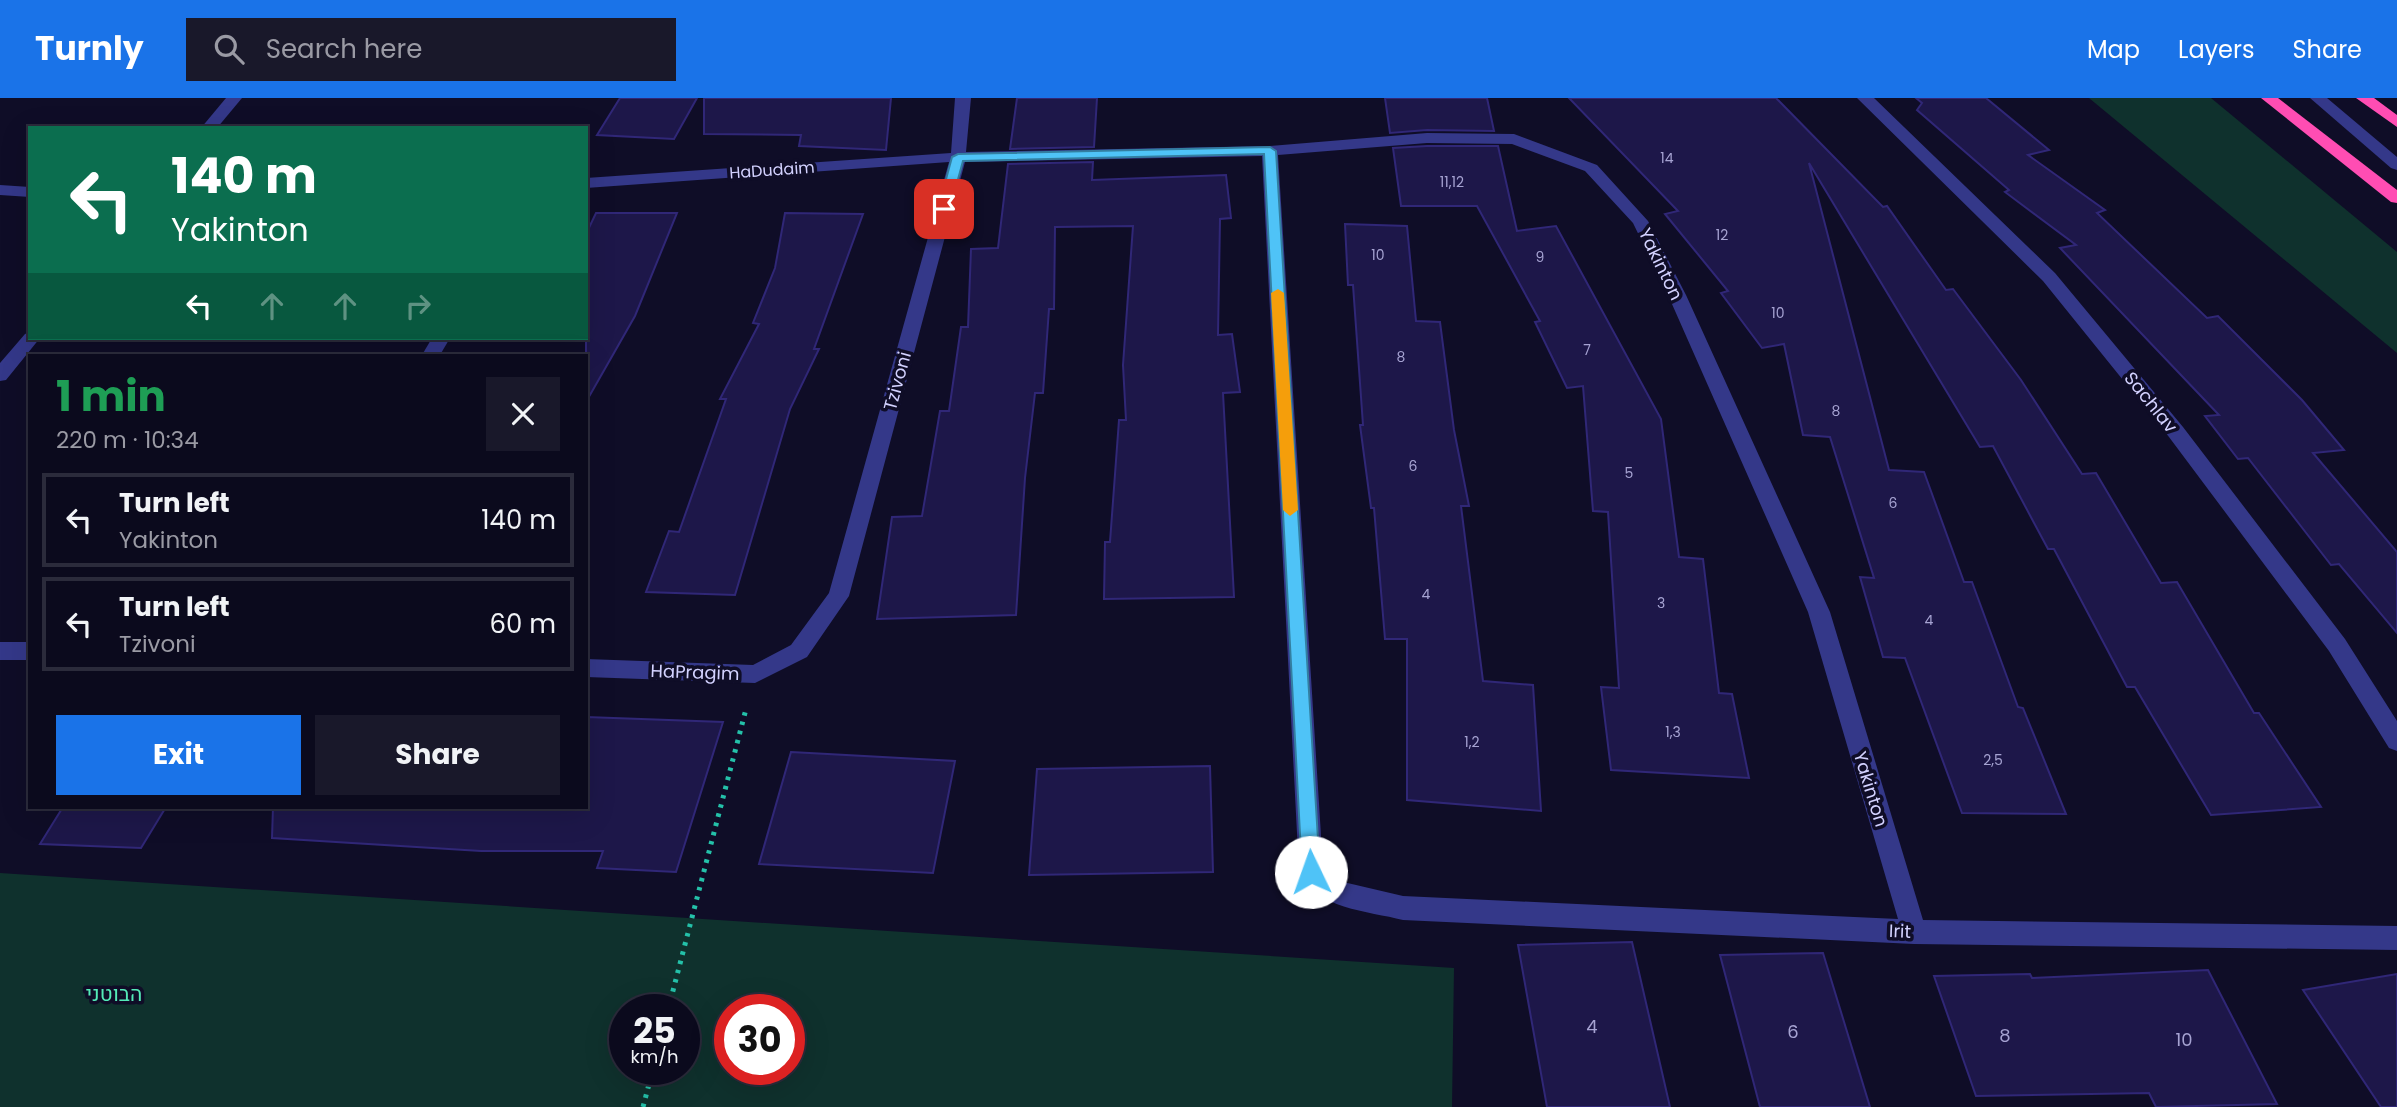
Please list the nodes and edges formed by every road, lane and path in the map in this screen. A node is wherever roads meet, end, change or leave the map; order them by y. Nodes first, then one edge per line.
1 (234, 98) edge
2 (963, 98) edge
3 (1865, 98) edge
4 (2269, 98) edge
5 (2318, 98) edge
6 (2364, 98) edge
7 (2397, 122) edge
8 (211, 126) edge
9 (1270, 151) junction
10 (958, 157) junction
11 (2397, 165) edge
12 (588, 183) edge
13 (0, 190) edge
14 (28, 192) edge
15 (2397, 198) edge
16 (29, 340) edge
17 (0, 375) edge
18 (0, 651) edge
19 (28, 651) edge
20 (799, 651) joint
21 (588, 668) edge
22 (755, 674) junction
23 (2397, 741) edge
24 (1914, 932) junction
25 (2397, 938) edge
26 (672, 994) edge
27 (649, 1085) edge
28 (643, 1107) edge

1 - 8 street
2 - 10 street, Tzivoni
3 - 23 street, Sachlav
4 - 15 highway
5 - 11 street
6 - 7 highway
9 - 10 street, Yakinton
9 - 24 street, Yakinton
9 - 24 street, Irit
10 - 12 street, HaDudaim
10 - 20 street, Tzivoni
13 - 14 street
16 - 17 street
18 - 19 street
20 - 22 street, HaPragim
21 - 22 street, HaPragim
22 - 26 path
24 - 25 street, Irit
27 - 28 path

